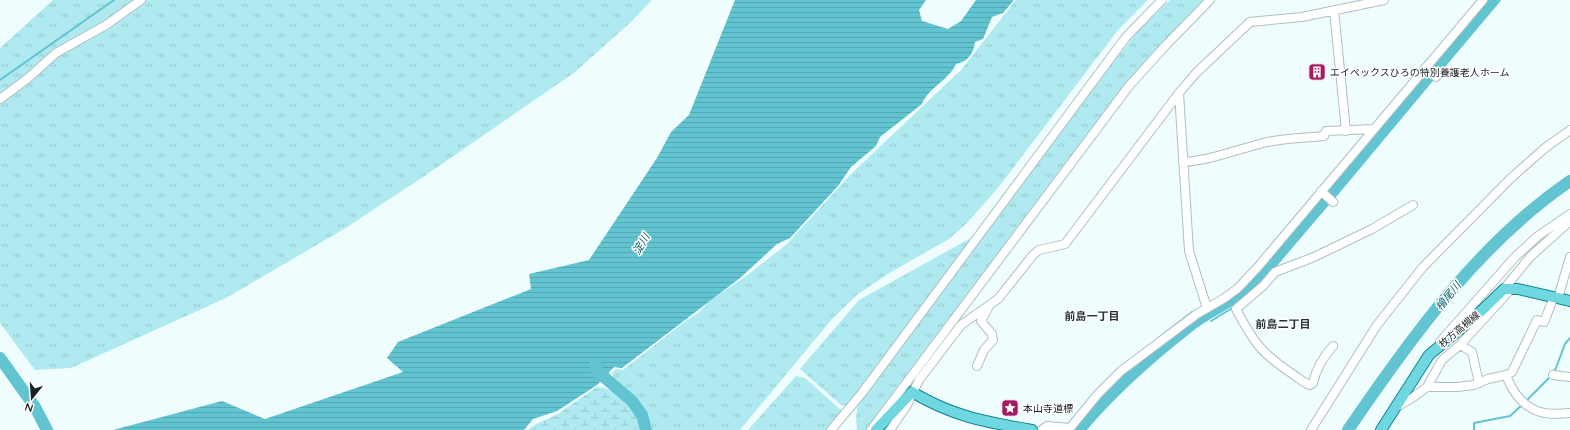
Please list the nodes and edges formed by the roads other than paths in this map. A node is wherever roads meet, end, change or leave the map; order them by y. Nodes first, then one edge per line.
1 (141, 0) edge
2 (1162, 0) edge
3 (1210, 0) edge
4 (1384, 0) edge
5 (1483, 0) edge
6 (1334, 10) junction
7 (1425, 68) junction
8 (1436, 77) dead end
9 (1179, 93) junction
10 (0, 99) edge
11 (1374, 129) junction
12 (1570, 130) edge
13 (1346, 131) junction
14 (1183, 162) junction
15 (1321, 191) junction
16 (1334, 202) dead end
17 (1413, 205) dead end
18 (1570, 214) edge
19 (1570, 221) edge
20 (1570, 257) edge
21 (1237, 289) junction
22 (1508, 289) junction
23 (972, 296) junction
24 (1556, 298) junction
25 (1247, 299) junction
26 (1570, 301) edge
27 (990, 305) junction
28 (1207, 308) junction
29 (961, 325) junction
30 (1460, 344) junction
31 (1333, 346) dead end
32 (1429, 355) junction
33 (977, 366) dead end
34 (1506, 375) junction
35 (1553, 375) dead end
36 (1570, 377) edge
37 (1479, 383) junction
38 (1427, 387) junction
39 (912, 392) junction
40 (1394, 408) junction
41 (1570, 413) edge
42 (1074, 428) edge
43 (831, 430) edge
44 (871, 430) edge
45 (876, 430) edge
46 (890, 430) edge
47 (1032, 430) edge
48 (1042, 430) edge
49 (1311, 430) edge
50 (1381, 430) edge

1 - 10 street
2 - 43 street
3 - 23 street
4 - 6 street
5 - 7 street
6 - 9 street
6 - 13 street
7 - 8 street
7 - 11 street
9 - 14 street
9 - 27 street
11 - 13 street
11 - 15 street
12 - 49 street
13 - 14 street
14 - 28 street
15 - 16 street
15 - 21 street
17 - 25 street
18 - 32 street
19 - 22 street
20 - 24 street
21 - 25 street
21 - 28 street
22 - 24 main road
22 - 30 street
22 - 32 main road, 枚方高槻線
23 - 29 street
23 - 44 street
24 - 26 main road
24 - 34 street
25 - 31 street
27 - 29 street
27 - 33 street
28 - 42 street
29 - 39 street
30 - 37 street
30 - 38 street
32 - 40 main road, 枚方高槻線
34 - 37 street
34 - 41 street
35 - 36 street
37 - 38 street
38 - 40 street
39 - 45 main road
39 - 46 street
39 - 47 main road
40 - 50 main road, 枚方高槻線
42 - 48 street

